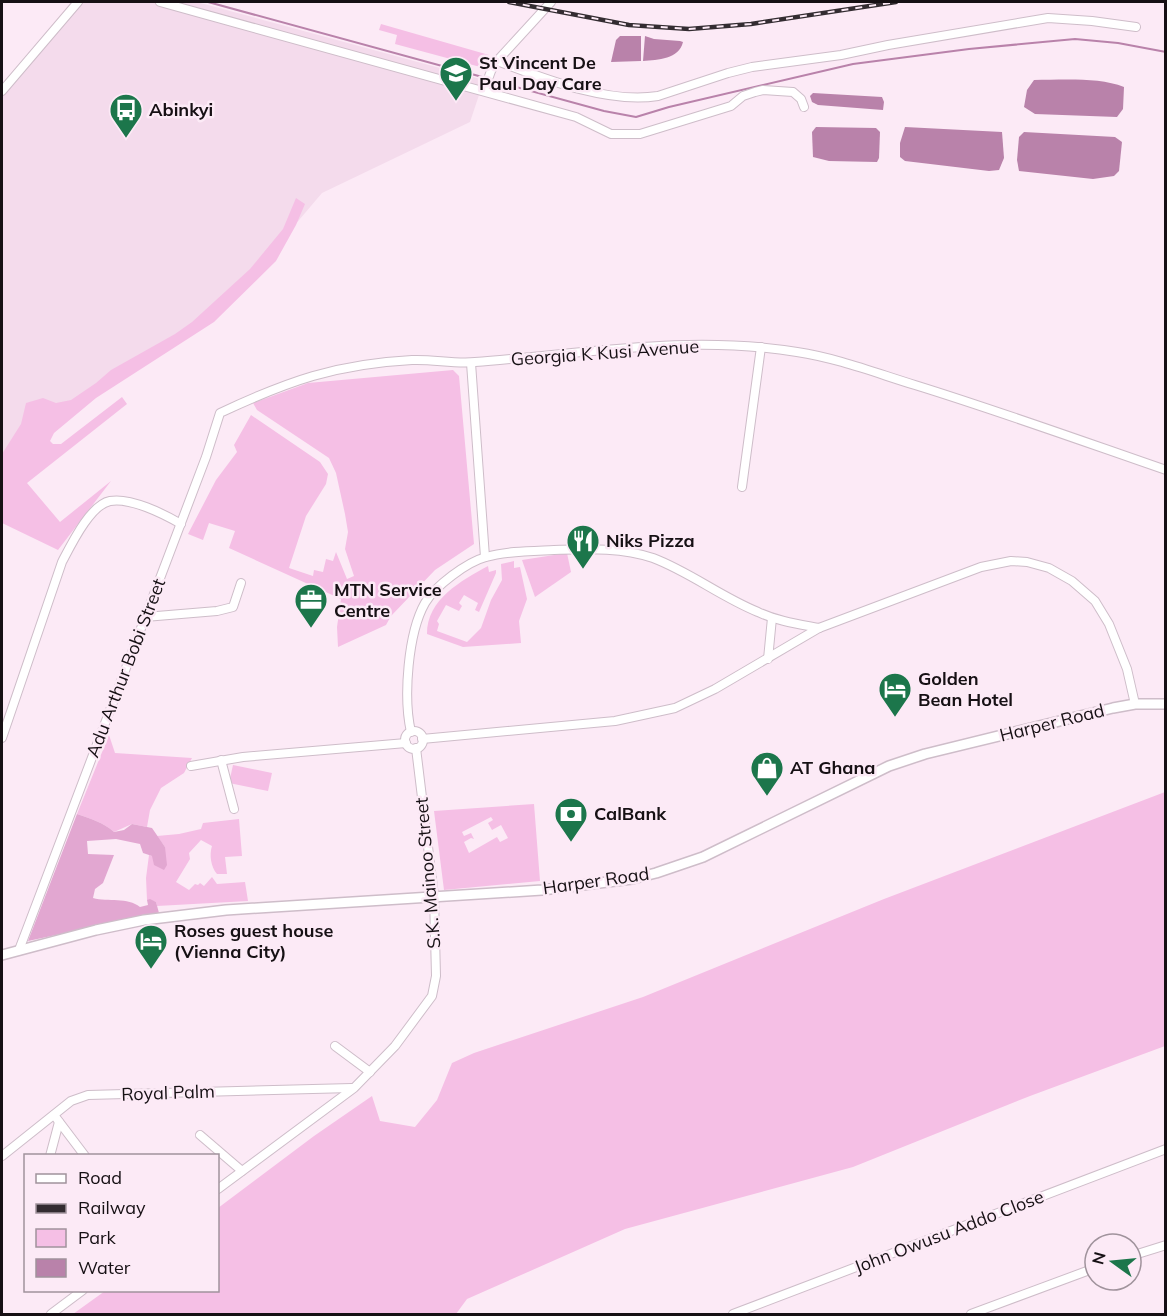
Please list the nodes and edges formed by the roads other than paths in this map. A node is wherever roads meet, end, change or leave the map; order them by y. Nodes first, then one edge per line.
1 (78, 2) edge
2 (160, 2) edge
3 (551, 2) edge
4 (1136, 27) dead end
5 (497, 61) junction
6 (485, 87) junction
7 (2, 91) edge
8 (804, 107) dead end
9 (761, 347) junction
10 (471, 363) junction
11 (247, 400) joint
12 (1166, 470) edge
13 (742, 487) dead end
14 (181, 524) junction
15 (485, 557) junction
16 (241, 582) dead end
17 (145, 617) junction
18 (772, 618) junction
19 (819, 628) junction
20 (768, 659) junction
21 (1135, 704) junction
22 (1166, 704) edge
23 (411, 732) junction
24 (2, 738) edge
25 (422, 739) junction
26 (406, 743) junction
27 (416, 748) junction
28 (221, 760) junction
29 (191, 766) dead end
30 (234, 809) dead end
31 (434, 896) junction
32 (19, 950) junction
33 (2, 955) edge
34 (335, 1046) dead end
35 (370, 1072) junction
36 (354, 1088) junction
37 (56, 1119) junction
38 (200, 1136) dead end
39 (1166, 1149) edge
40 (50, 1154) edge
41 (84, 1154) edge
42 (2, 1156) edge
43 (242, 1171) junction
44 (219, 1188) edge
45 (1166, 1245) edge
46 (1143, 1252) edge
47 (1083, 1272) edge
48 (79, 1292) edge
49 (51, 1314) edge
50 (733, 1314) edge
51 (971, 1314) edge

1 - 7 street
2 - 6 street
3 - 5 street
4 - 5 street
5 - 6 street
6 - 8 street
9 - 10 street, Georgia K Kusi Avenue
9 - 12 street, Georgia K Kusi Avenue
9 - 13 street
10 - 11 street, Georgia K Kusi Avenue
10 - 15 street
11 - 14 street, Adu Arthur Bobi Street
14 - 17 street, Adu Arthur Bobi Street
14 - 24 street
15 - 18 street
15 - 23 street
16 - 17 street
17 - 32 street, Adu Arthur Bobi Street
18 - 19 street
18 - 20 street
19 - 20 street
19 - 21 street
20 - 25 street
21 - 22 main road, Harper Road
21 - 31 main road, Harper Road
23 - 25 street
23 - 26 street
25 - 27 street
26 - 27 street
26 - 28 street
27 - 31 street, S.K. Mainoo Street
28 - 29 street
28 - 30 street
31 - 32 main road, Harper Road
31 - 35 street, S.K. Mainoo Street
32 - 33 main road, Harper Road
34 - 35 street
35 - 36 street, S.K. Mainoo Street
36 - 37 street, Royal Palm
36 - 43 street, S.K. Mainoo Street
37 - 40 street
37 - 41 street
37 - 42 street, Royal Palm
38 - 43 street
39 - 50 street, John Owusu Addo Close
43 - 44 street, S.K. Mainoo Street
45 - 46 street
47 - 51 street
48 - 49 street

